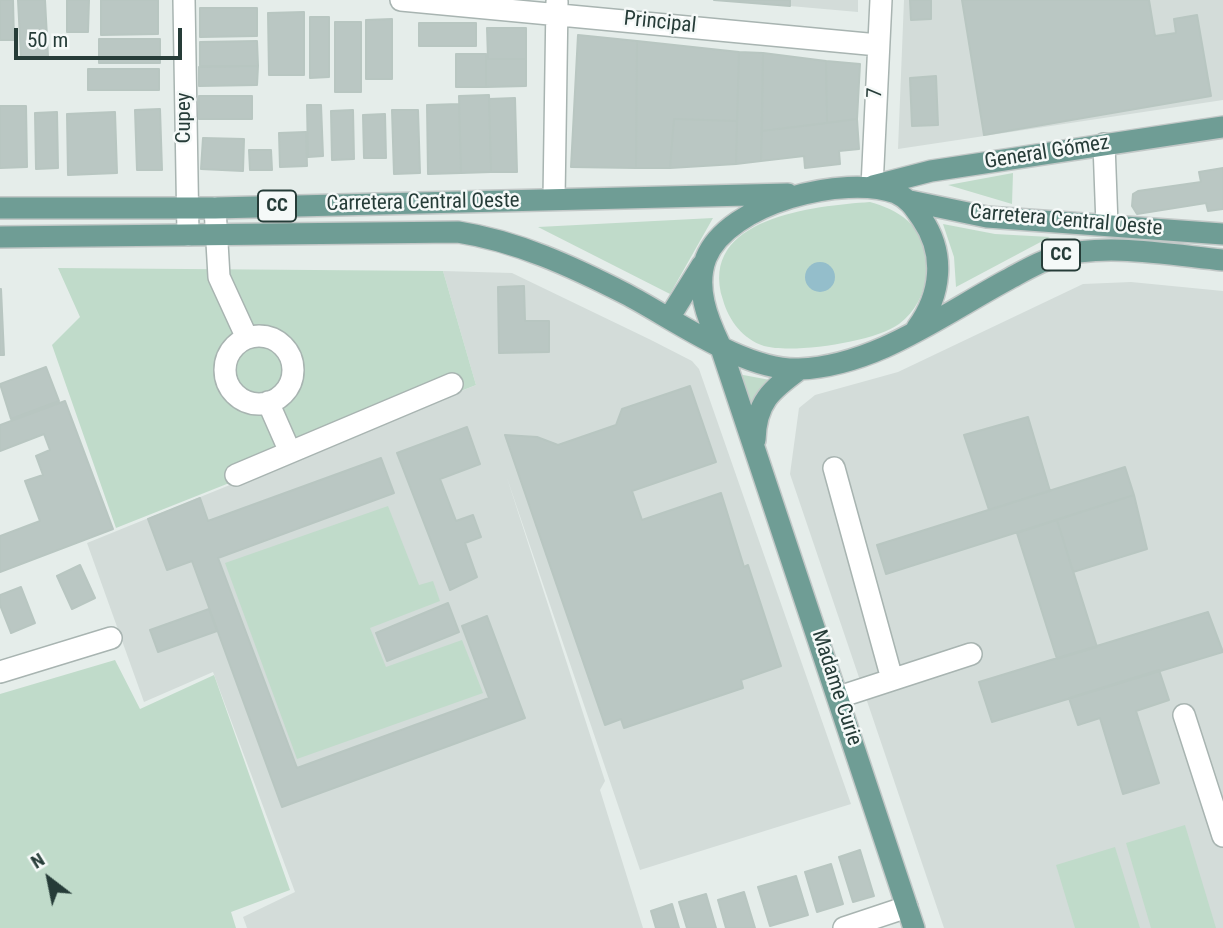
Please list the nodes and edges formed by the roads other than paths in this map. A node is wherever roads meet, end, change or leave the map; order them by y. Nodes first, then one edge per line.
1 (184, 0) edge
2 (401, 0) edge
3 (881, 0) edge
4 (557, 6) edge
5 (878, 46) junction
6 (1223, 127) edge
7 (1104, 144) junction
8 (872, 187) junction
9 (804, 193) junction
10 (554, 199) junction
11 (910, 201) junction
12 (0, 208) edge
13 (186, 208) junction
14 (215, 208) junction
15 (1107, 225) junction
16 (1223, 234) edge
17 (188, 235) junction
18 (217, 235) junction
19 (0, 237) edge
20 (705, 260) junction
21 (1223, 260) edge
22 (669, 318) junction
23 (916, 330) junction
24 (247, 338) junction
25 (720, 345) junction
26 (800, 369) junction
27 (452, 384) dead end
28 (268, 402) junction
29 (754, 449) junction
30 (290, 452) junction
31 (834, 468) dead end
32 (236, 474) dead end
33 (111, 638) dead end
34 (971, 654) dead end
35 (0, 673) edge
36 (892, 679) junction
37 (839, 697) junction
38 (1184, 715) dead end
39 (1223, 836) edge
40 (907, 907) junction
41 (844, 928) edge
42 (914, 928) edge

1 - 13 street, Cupey
2 - 4 street, Principal
3 - 5 street, 7
4 - 5 street, Principal
4 - 10 street
5 - 8 street, 7
6 - 7 main road, General Gómez
7 - 8 main road, General Gómez
7 - 15 street
8 - 9 main road, CC
8 - 11 main road, CC
9 - 10 main road, Carretera Central Oeste / CC
9 - 20 main road, CC
10 - 14 main road, Carretera Central Oeste / CC
11 - 15 main road, Carretera Central Oeste / CC
11 - 23 main road
12 - 13 main road, Carretera Central Oeste / CC
13 - 14 main road, Carretera Central Oeste / CC
13 - 17 street, Cupey
14 - 18 street
15 - 16 main road, Carretera Central Oeste / CC
17 - 18 main road, Carretera Central Oeste / CC
17 - 19 main road, Carretera Central Oeste / CC
18 - 22 main road, Carretera Central Oeste / CC
18 - 24 street
20 - 22 main road
20 - 25 main road
21 - 23 main road, Carretera Central Oeste / CC
22 - 25 main road, Carretera Central Oeste / CC
23 - 26 main road, CC
24 - 28 street
24 - 28 street
25 - 26 main road, CC
25 - 29 main road, Madame Curie
26 - 29 main road, Madame Curie
27 - 30 street
28 - 30 street
29 - 37 main road, Madame Curie
30 - 32 street
31 - 36 street
33 - 35 street
34 - 36 street
36 - 37 street
37 - 40 main road, Madame Curie
38 - 39 street
40 - 41 street
40 - 42 main road, Madame Curie

